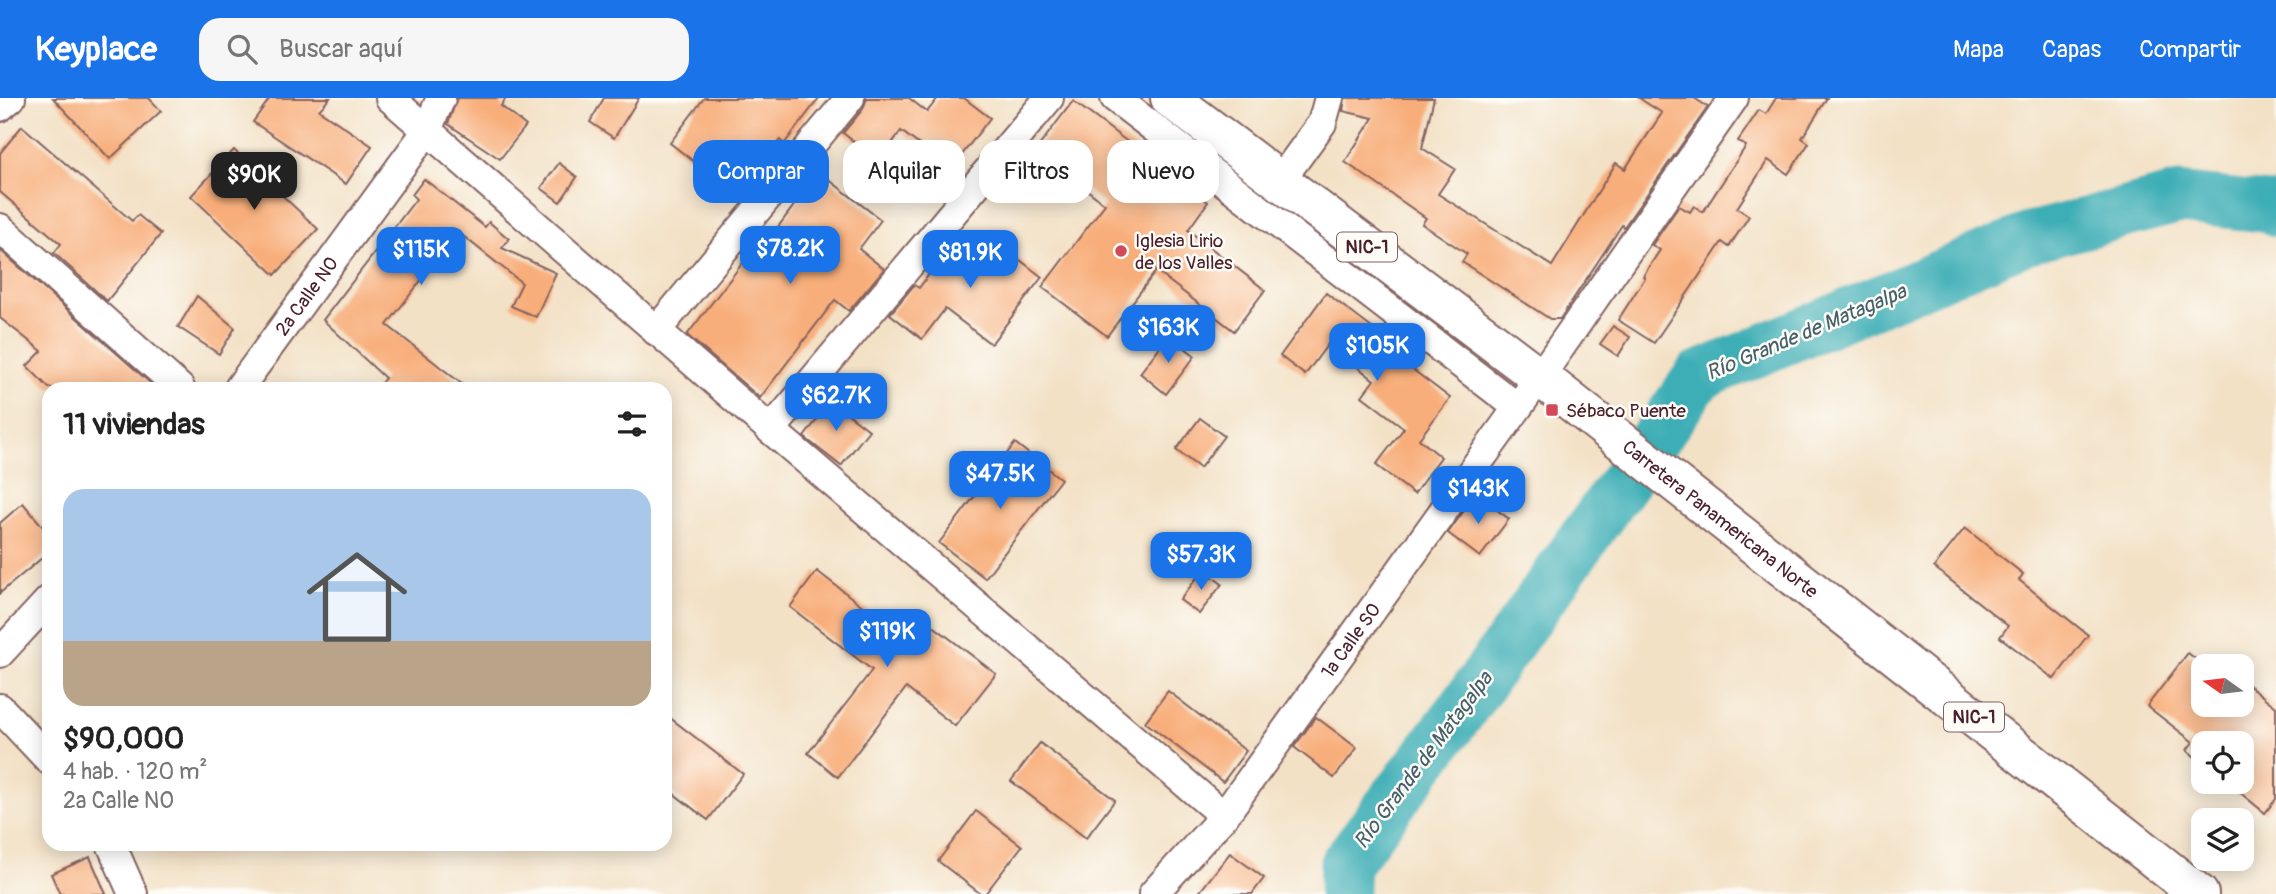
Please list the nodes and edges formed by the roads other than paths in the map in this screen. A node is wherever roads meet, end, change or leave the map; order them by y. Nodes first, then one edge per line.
1 (11, 98) edge
2 (390, 98) edge
3 (441, 98) edge
4 (849, 98) edge
5 (1049, 98) edge
6 (1115, 98) edge
7 (1170, 98) edge
8 (1329, 98) edge
9 (1734, 98) edge
10 (0, 107) edge
11 (426, 132) junction
12 (1280, 181) junction
13 (0, 228) edge
14 (656, 331) junction
15 (173, 382) edge
16 (243, 382) edge
17 (1540, 394) junction
18 (771, 430) junction
19 (42, 608) edge
20 (0, 653) edge
21 (0, 708) edge
22 (42, 753) edge
23 (1224, 816) junction
24 (114, 851) edge
25 (133, 894) edge
26 (1153, 894) edge
27 (2199, 894) edge

1 - 10 street
2 - 11 street
3 - 11 street, 2a Calle NO
4 - 14 street
5 - 18 street
6 - 17 street
7 - 12 highway, Carretera Panamericana Norte / NIC-1
8 - 12 street
9 - 17 street, 1a Calle SO
11 - 14 street
11 - 16 street, 2a Calle NO
12 - 17 highway, Carretera Panamericana Norte / NIC-1
13 - 15 street
14 - 18 street
17 - 23 street, 1a Calle SO
17 - 27 highway, Carretera Panamericana Norte / NIC-1
18 - 23 street
19 - 20 street
21 - 22 street
23 - 26 street, 1a Calle SO
24 - 25 street

